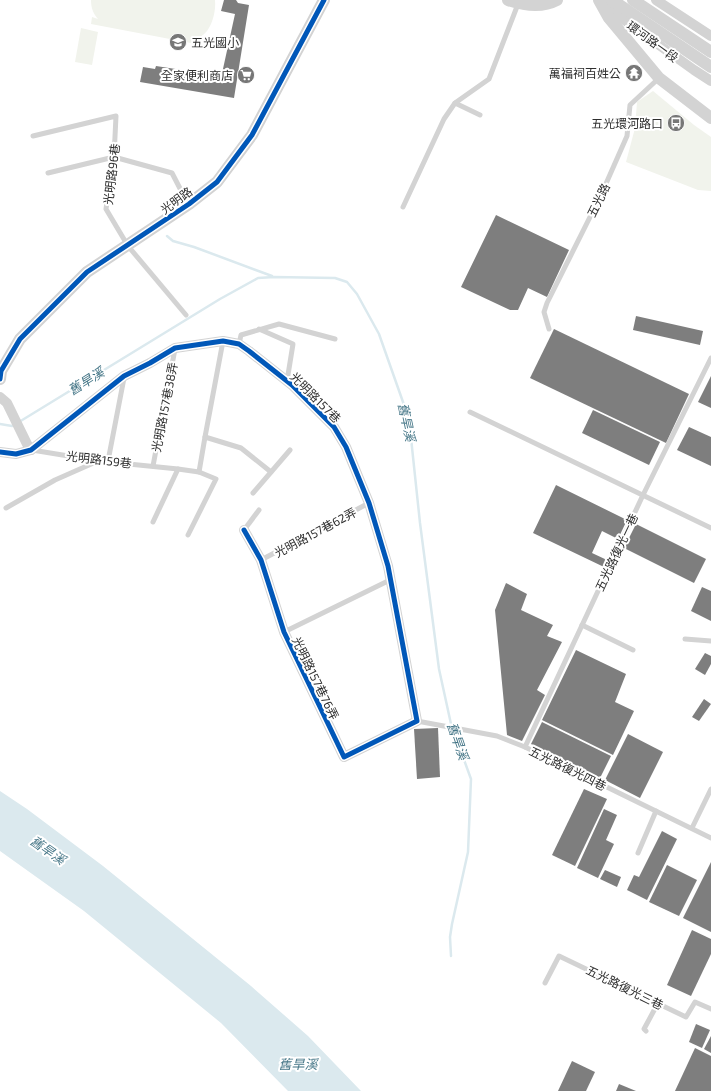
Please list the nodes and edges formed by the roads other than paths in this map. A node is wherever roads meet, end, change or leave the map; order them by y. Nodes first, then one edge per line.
1 (324, 0) edge
2 (556, 0) edge
3 (633, 0) edge
4 (656, 0) edge
5 (664, 0) edge
6 (601, 1) edge
7 (513, 2) edge
8 (711, 35) edge
9 (711, 52) edge
10 (711, 67) edge
11 (659, 78) junction
12 (711, 81) edge
13 (455, 103) junction
14 (480, 116) dead end
15 (711, 118) edge
16 (33, 136) dead end
17 (114, 157) junction
18 (48, 173) dead end
19 (189, 204) junction
20 (403, 207) dead end
21 (128, 246) junction
22 (186, 315) dead end
23 (259, 329) junction
24 (549, 329) dead end
25 (335, 339) dead end
26 (223, 341) junction
27 (239, 344) junction
28 (175, 348) junction
29 (711, 358) edge
30 (124, 376) junction
31 (0, 379) edge
32 (287, 381) junction
33 (0, 397) edge
34 (470, 412) dead end
35 (204, 437) junction
36 (29, 447) junction
37 (290, 450) dead end
38 (0, 452) edge
39 (99, 461) junction
40 (108, 461) junction
41 (153, 466) junction
42 (178, 469) junction
43 (199, 472) junction
44 (271, 472) junction
45 (253, 493) dead end
46 (643, 495) junction
47 (369, 503) junction
48 (6, 508) dead end
49 (259, 510) dead end
50 (153, 522) dead end
51 (711, 528) edge
52 (244, 530) joint
53 (188, 535) dead end
54 (261, 560) junction
55 (390, 580) junction
56 (582, 625) junction
57 (284, 632) junction
58 (685, 639) dead end
59 (711, 641) edge
60 (633, 650) dead end
61 (417, 721) junction
62 (525, 747) junction
63 (711, 789) edge
64 (656, 811) junction
65 (692, 828) junction
66 (711, 838) edge
67 (638, 853) dead end
68 (545, 983) dead end
69 (658, 1003) junction
70 (711, 1009) edge
71 (646, 1031) dead end

1 - 19 street, 光明路
2 - 7 street
3 - 9 street, 環河路一段
4 - 8 street
5 - 8 street
6 - 10 street, 環河路一段
6 - 11 street
6 - 12 street, 環河路一段
7 - 13 lane
11 - 15 street
11 - 24 lane, 五光路
13 - 14 lane
13 - 20 lane
16 - 17 lane, 光明路96巷
17 - 18 lane
17 - 19 lane
17 - 21 lane, 光明路96巷
19 - 21 street, 光明路
21 - 22 lane, 光明路96巷
21 - 31 street, 光明路
23 - 25 lane
23 - 27 lane
23 - 32 lane
26 - 27 street, 光明路157巷
26 - 28 street, 光明路157巷
26 - 35 lane
27 - 32 street, 光明路157巷
28 - 30 street, 光明路157巷
28 - 41 lane, 光明路157巷38弄
29 - 46 lane, 五光路復光一巷
30 - 36 street, 光明路157巷
30 - 40 lane
32 - 47 street, 光明路157巷
33 - 36 street
34 - 46 lane
35 - 43 lane
35 - 44 lane
36 - 38 street, 光明路159巷
36 - 39 lane, 光明路159巷
37 - 44 lane
39 - 40 lane, 光明路159巷
39 - 48 lane
40 - 41 lane, 光明路159巷
41 - 42 lane, 光明路159巷
42 - 43 lane, 光明路159巷
42 - 50 lane
43 - 53 lane, 光明路159巷
44 - 45 lane
46 - 51 lane
46 - 56 lane, 五光路復光一巷
47 - 54 lane, 光明路157巷62弄
47 - 55 street, 光明路157巷
49 - 52 lane
52 - 54 street, 光明路157巷76弄
54 - 57 street, 光明路157巷76弄
55 - 57 lane
55 - 61 street, 光明路157巷
56 - 60 lane
56 - 62 lane, 五光路復光一巷
57 - 61 street, 光明路157巷76弄
58 - 59 lane
61 - 62 lane, 五光路復光四巷
62 - 64 lane, 五光路復光四巷
63 - 65 lane
64 - 65 lane, 五光路復光四巷
64 - 67 lane
65 - 66 lane, 五光路復光四巷
68 - 69 lane, 五光路復光三巷
69 - 70 lane, 五光路復光三巷
69 - 71 lane

